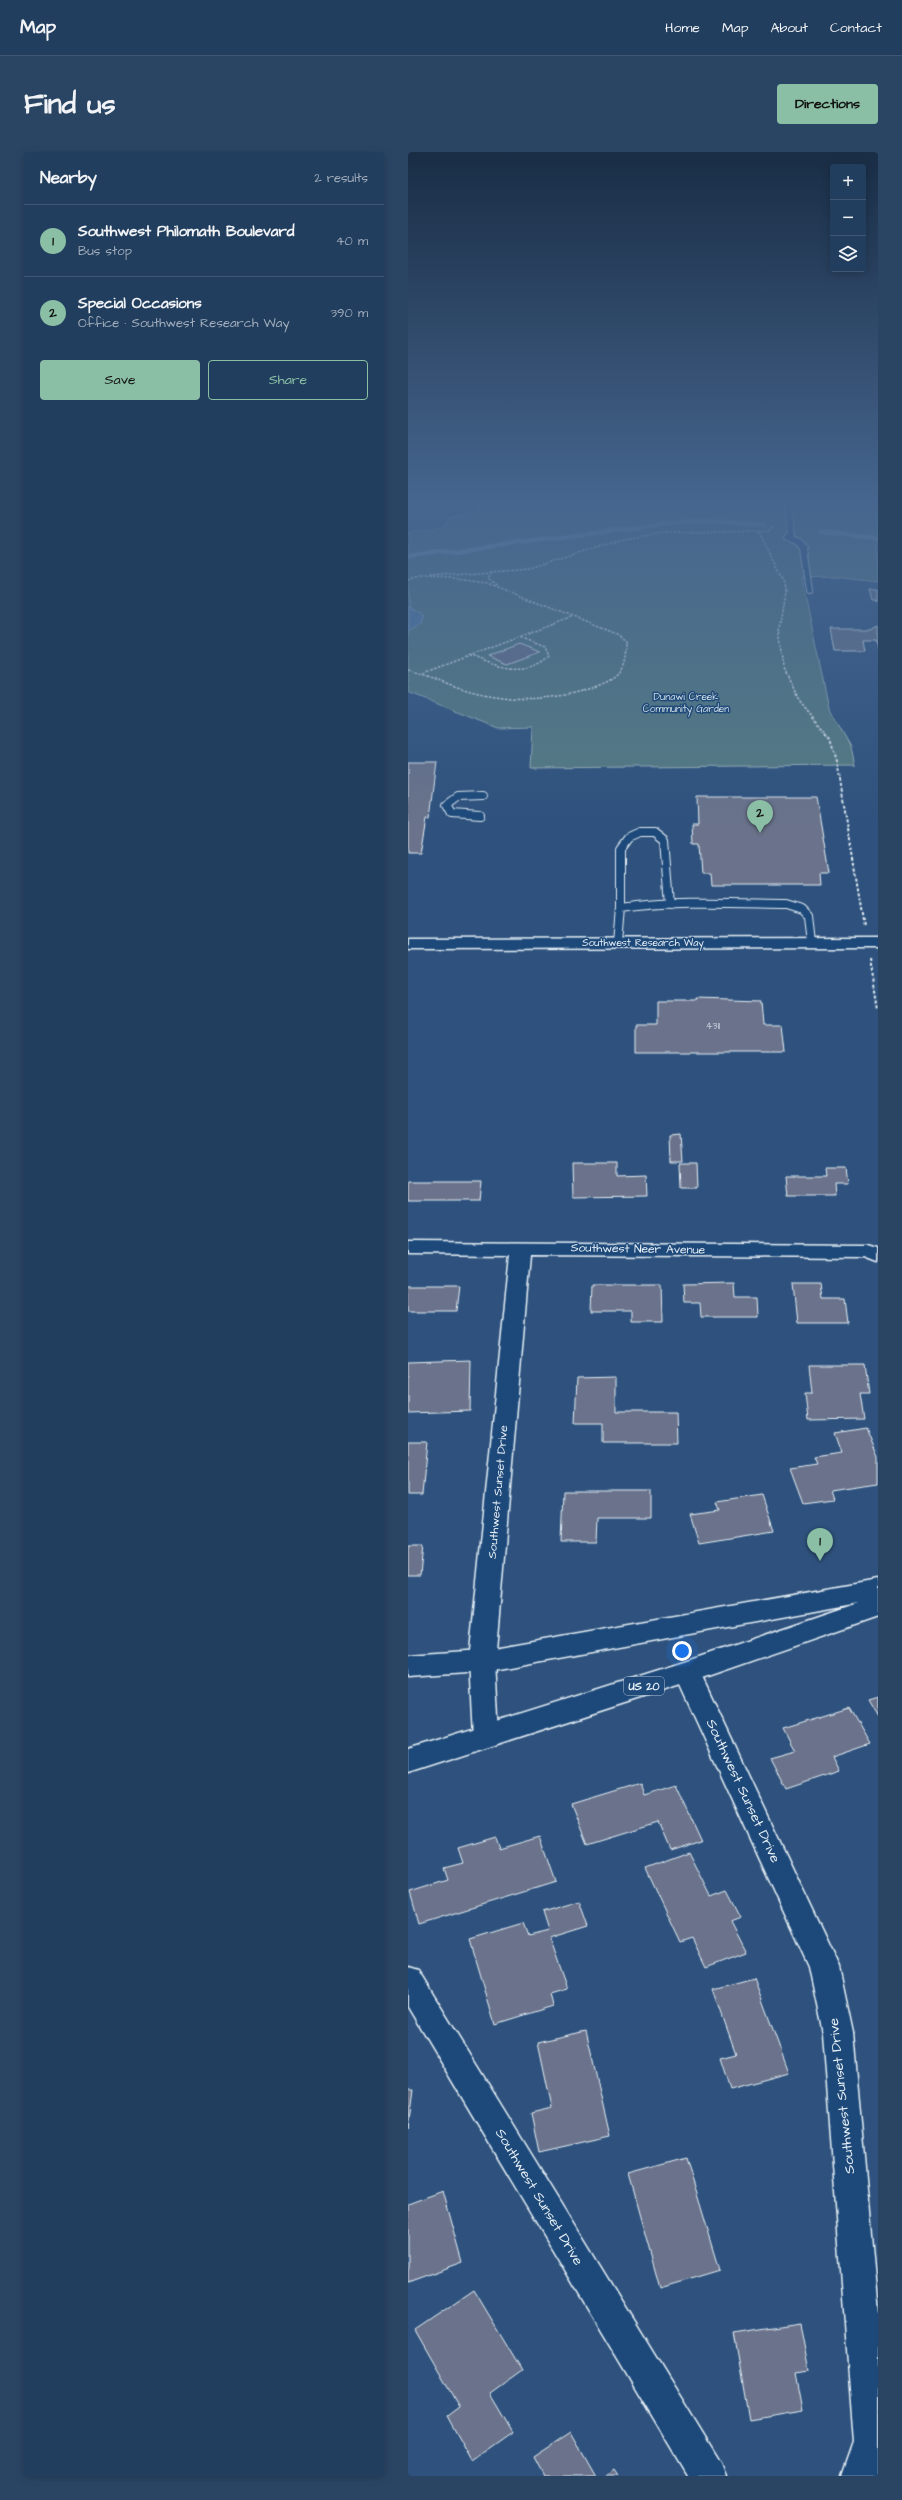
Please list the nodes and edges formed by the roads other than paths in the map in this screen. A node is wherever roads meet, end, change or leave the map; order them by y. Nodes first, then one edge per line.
1 (483, 796) dead end
2 (480, 816) dead end
3 (670, 904) junction
4 (621, 908) junction
5 (618, 943) junction
6 (812, 943) junction
7 (873, 943) edge
8 (408, 944) edge
9 (408, 1248) edge
10 (521, 1248) junction
11 (873, 1254) edge
12 (878, 1590) edge
13 (878, 1607) edge
14 (482, 1662) junction
15 (408, 1666) edge
16 (687, 1672) junction
17 (486, 1736) junction
18 (408, 1762) edge
19 (408, 1980) edge
20 (708, 2476) edge
21 (860, 2476) edge

1 - 2 lane
3 - 4 lane
3 - 4 lane
3 - 6 lane
4 - 5 lane
5 - 6 main road, Southwest Research Way
5 - 8 main road, Southwest Research Way
6 - 7 main road, Southwest Research Way
9 - 10 street, Southwest Neer Avenue
10 - 11 street, Southwest Neer Avenue
10 - 14 street, Southwest Sunset Drive
12 - 14 main road
13 - 16 main road, US 20
14 - 15 main road
14 - 17 street, Southwest Sunset Drive
16 - 17 main road, US 20
16 - 21 street, Southwest Sunset Drive
17 - 18 main road, US 20
19 - 20 street, Southwest Sunset Drive

